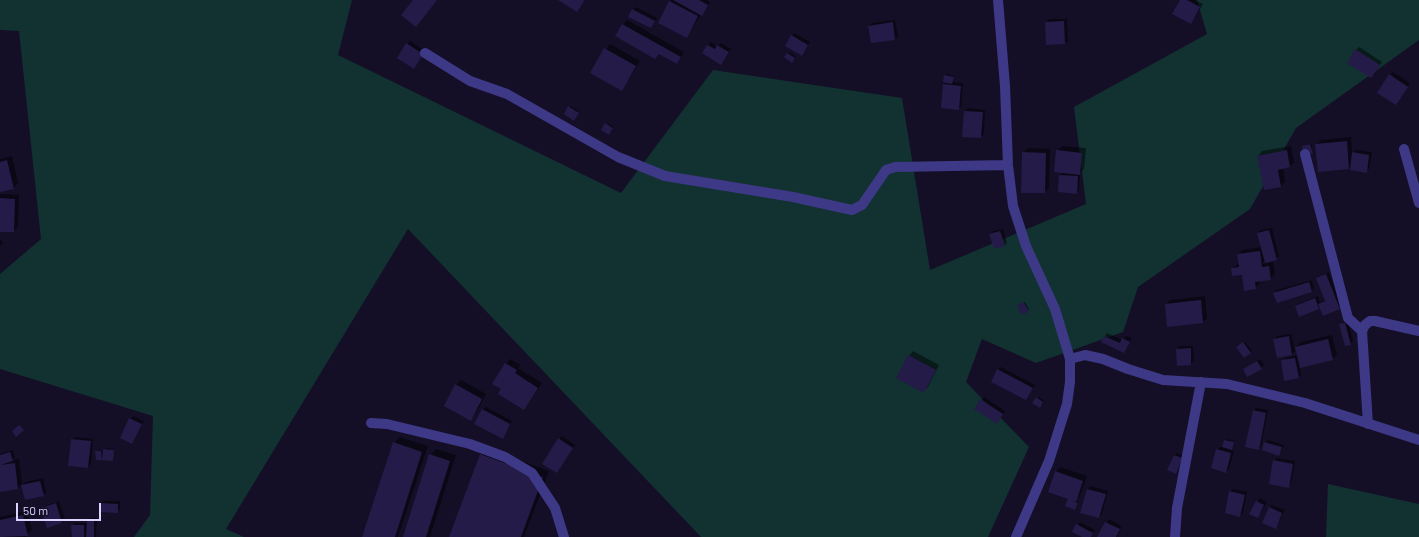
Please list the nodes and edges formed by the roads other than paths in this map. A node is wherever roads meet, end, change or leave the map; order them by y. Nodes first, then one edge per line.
1 (998, 0) edge
2 (425, 52) dead end
3 (1404, 149) dead end
4 (1305, 154) dead end
5 (1008, 165) junction
6 (1419, 203) edge
7 (1362, 331) junction
8 (1419, 331) edge
9 (1070, 359) junction
10 (1201, 382) junction
11 (371, 423) dead end
12 (1368, 424) junction
13 (1419, 440) edge
14 (564, 537) edge
15 (1016, 537) edge
16 (1176, 537) edge

1 - 5 street
2 - 5 street
3 - 6 street
4 - 7 street
5 - 9 street
7 - 8 street
7 - 12 street
9 - 10 street
9 - 15 street
10 - 12 street
10 - 16 street
11 - 14 street
12 - 13 street

